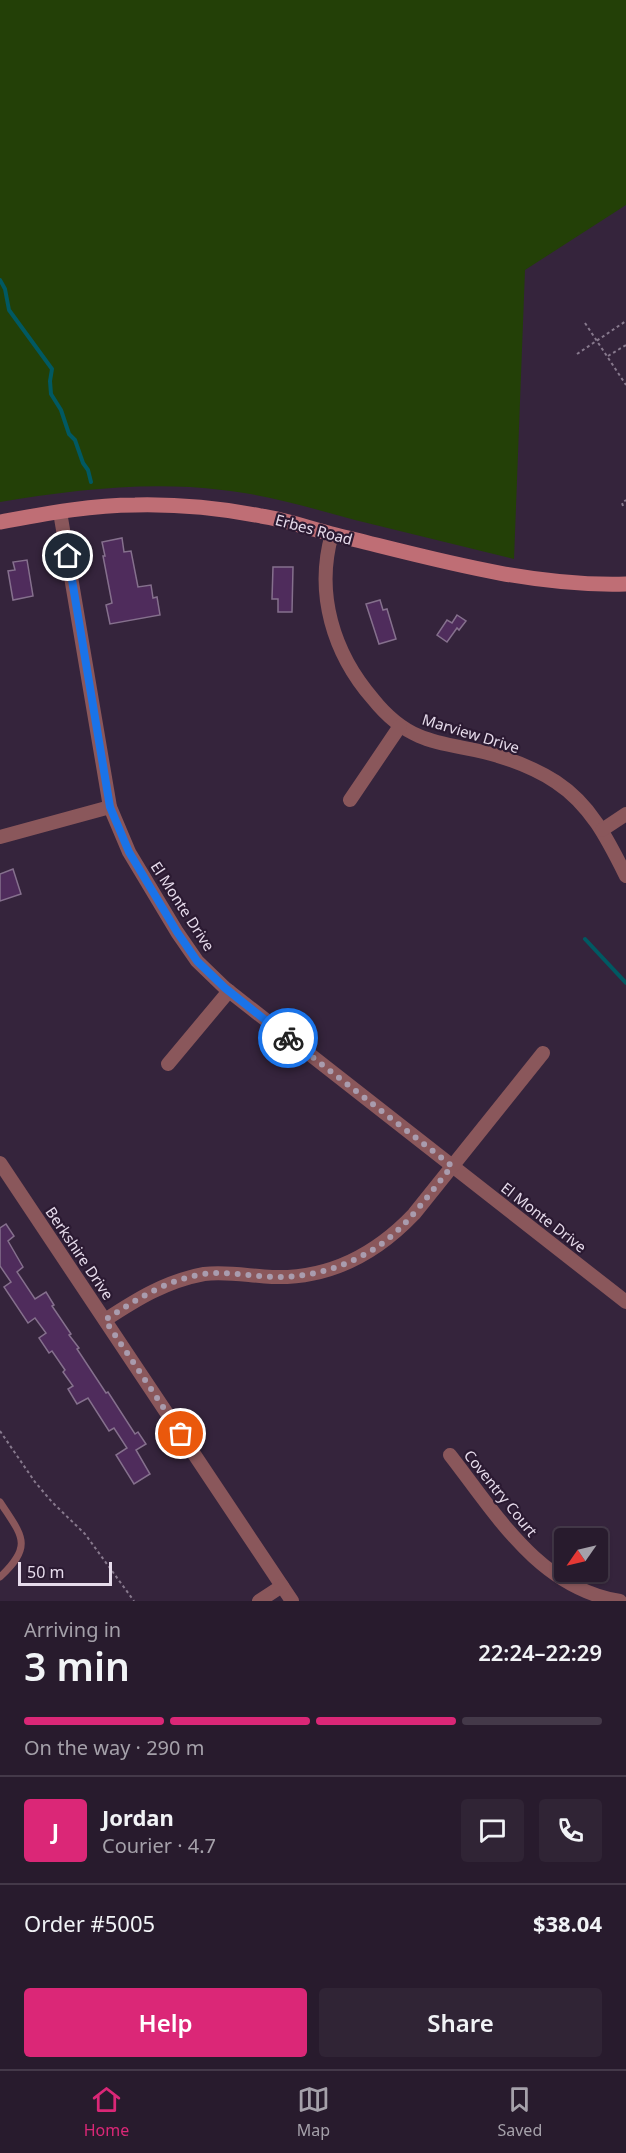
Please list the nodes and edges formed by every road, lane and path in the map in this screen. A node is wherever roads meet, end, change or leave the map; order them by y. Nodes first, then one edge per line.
1 (626, 321) edge
2 (585, 323) dead end
3 (597, 340) junction
4 (626, 345) edge
5 (577, 354) dead end
6 (607, 356) junction
7 (626, 386) edge
8 (626, 500) edge
9 (626, 505) edge
10 (60, 512) junction
11 (0, 522) edge
12 (332, 534) junction
13 (626, 585) edge
14 (400, 726) junction
15 (350, 800) dead end
16 (110, 807) junction
17 (626, 814) edge
18 (602, 830) junction
19 (0, 837) edge
20 (626, 876) edge
21 (229, 991) junction
22 (543, 1053) dead end
23 (168, 1064) dead end
24 (0, 1163) edge
25 (452, 1166) junction
26 (626, 1302) edge
27 (105, 1320) junction
28 (0, 1431) edge
29 (450, 1455) dead end
30 (0, 1502) edge
31 (0, 1577) edge
32 (282, 1586) junction
33 (134, 1601) edge
34 (259, 1601) edge
35 (292, 1601) edge
36 (620, 1601) edge

1 - 3 path
2 - 3 path
3 - 5 path
3 - 6 path
4 - 6 path
6 - 7 path
8 - 9 path
10 - 11 main road, Erbes Road
10 - 12 main road, Erbes Road
10 - 16 street, El Monte Drive
12 - 13 main road, Erbes Road
12 - 14 street, Marview Drive
14 - 15 street
14 - 18 street, Marview Drive
16 - 19 street
16 - 21 street, El Monte Drive
17 - 18 street
18 - 20 street, Marview Drive
21 - 23 street
21 - 25 street, El Monte Drive
22 - 25 street
24 - 27 street, Berkshire Drive
25 - 26 street, El Monte Drive
25 - 27 street
27 - 32 street, Berkshire Drive
28 - 33 path
29 - 36 street, Coventry Court
30 - 31 lane
32 - 34 street
32 - 35 street, Berkshire Drive

